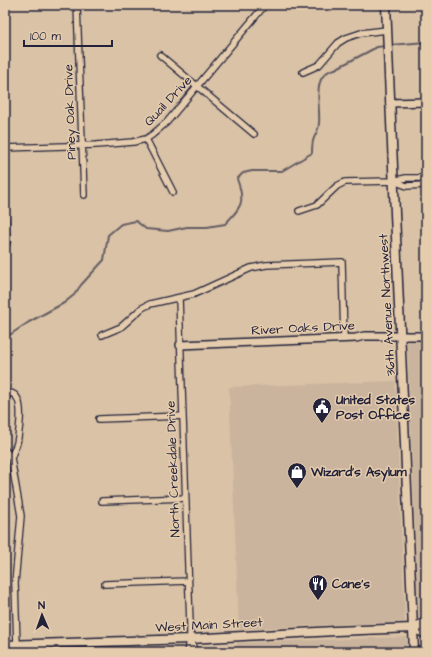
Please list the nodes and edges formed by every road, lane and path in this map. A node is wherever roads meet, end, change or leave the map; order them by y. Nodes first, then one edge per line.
1 (77, 5) edge
2 (265, 5) edge
3 (386, 5) edge
4 (387, 30) junction
5 (160, 55) dead end
6 (303, 72) dead end
7 (197, 86) junction
8 (426, 102) edge
9 (390, 103) junction
10 (254, 134) dead end
11 (146, 138) junction
12 (82, 146) junction
13 (5, 148) edge
14 (426, 178) edge
15 (393, 181) junction
16 (426, 185) edge
17 (173, 192) dead end
18 (84, 195) dead end
19 (300, 211) dead end
20 (5, 215) edge
21 (5, 248) edge
22 (179, 298) junction
23 (102, 335) dead end
24 (401, 336) junction
25 (426, 336) edge
26 (344, 339) junction
27 (180, 345) junction
28 (5, 396) edge
29 (182, 416) junction
30 (99, 419) dead end
31 (5, 450) edge
32 (11, 458) junction
33 (185, 498) junction
34 (102, 501) dead end
35 (188, 581) junction
36 (105, 584) dead end
37 (426, 623) edge
38 (414, 628) junction
39 (426, 633) edge
40 (190, 639) junction
41 (5, 645) edge
42 (17, 645) junction
43 (188, 652) edge
44 (195, 652) edge
45 (414, 652) edge

1 - 12 street, Piney Oak Drive
2 - 7 street, Quail Drive
3 - 4 main road, 36th Avenue Northwest
4 - 6 street
4 - 9 main road, 36th Avenue Northwest
5 - 7 street
7 - 10 street
7 - 11 street, Quail Drive
8 - 9 street
9 - 15 main road, 36th Avenue Northwest
11 - 12 street, Quail Drive
11 - 17 street
12 - 13 street, Quail Drive
12 - 18 street, Piney Oak Drive
14 - 15 street
15 - 16 street
15 - 19 street
15 - 24 main road, 36th Avenue Northwest
20 - 21 street
22 - 23 street
22 - 26 street
22 - 27 street, North Creekdale Drive
24 - 25 street, River Oaks Drive
24 - 26 street, River Oaks Drive
24 - 38 main road, 36th Avenue Northwest
26 - 27 street, River Oaks Drive
27 - 29 street, North Creekdale Drive
28 - 32 street
29 - 30 street
29 - 33 street, North Creekdale Drive
31 - 32 street
32 - 42 street
33 - 34 street
33 - 35 street, North Creekdale Drive
35 - 36 street
35 - 40 street, North Creekdale Drive
37 - 38 main road, West Main Street
38 - 39 main road, West Main Street
38 - 40 main road, West Main Street
38 - 45 main road, 36th Avenue Northwest
40 - 42 main road, West Main Street
40 - 43 street
40 - 44 street
41 - 42 main road, West Main Street

